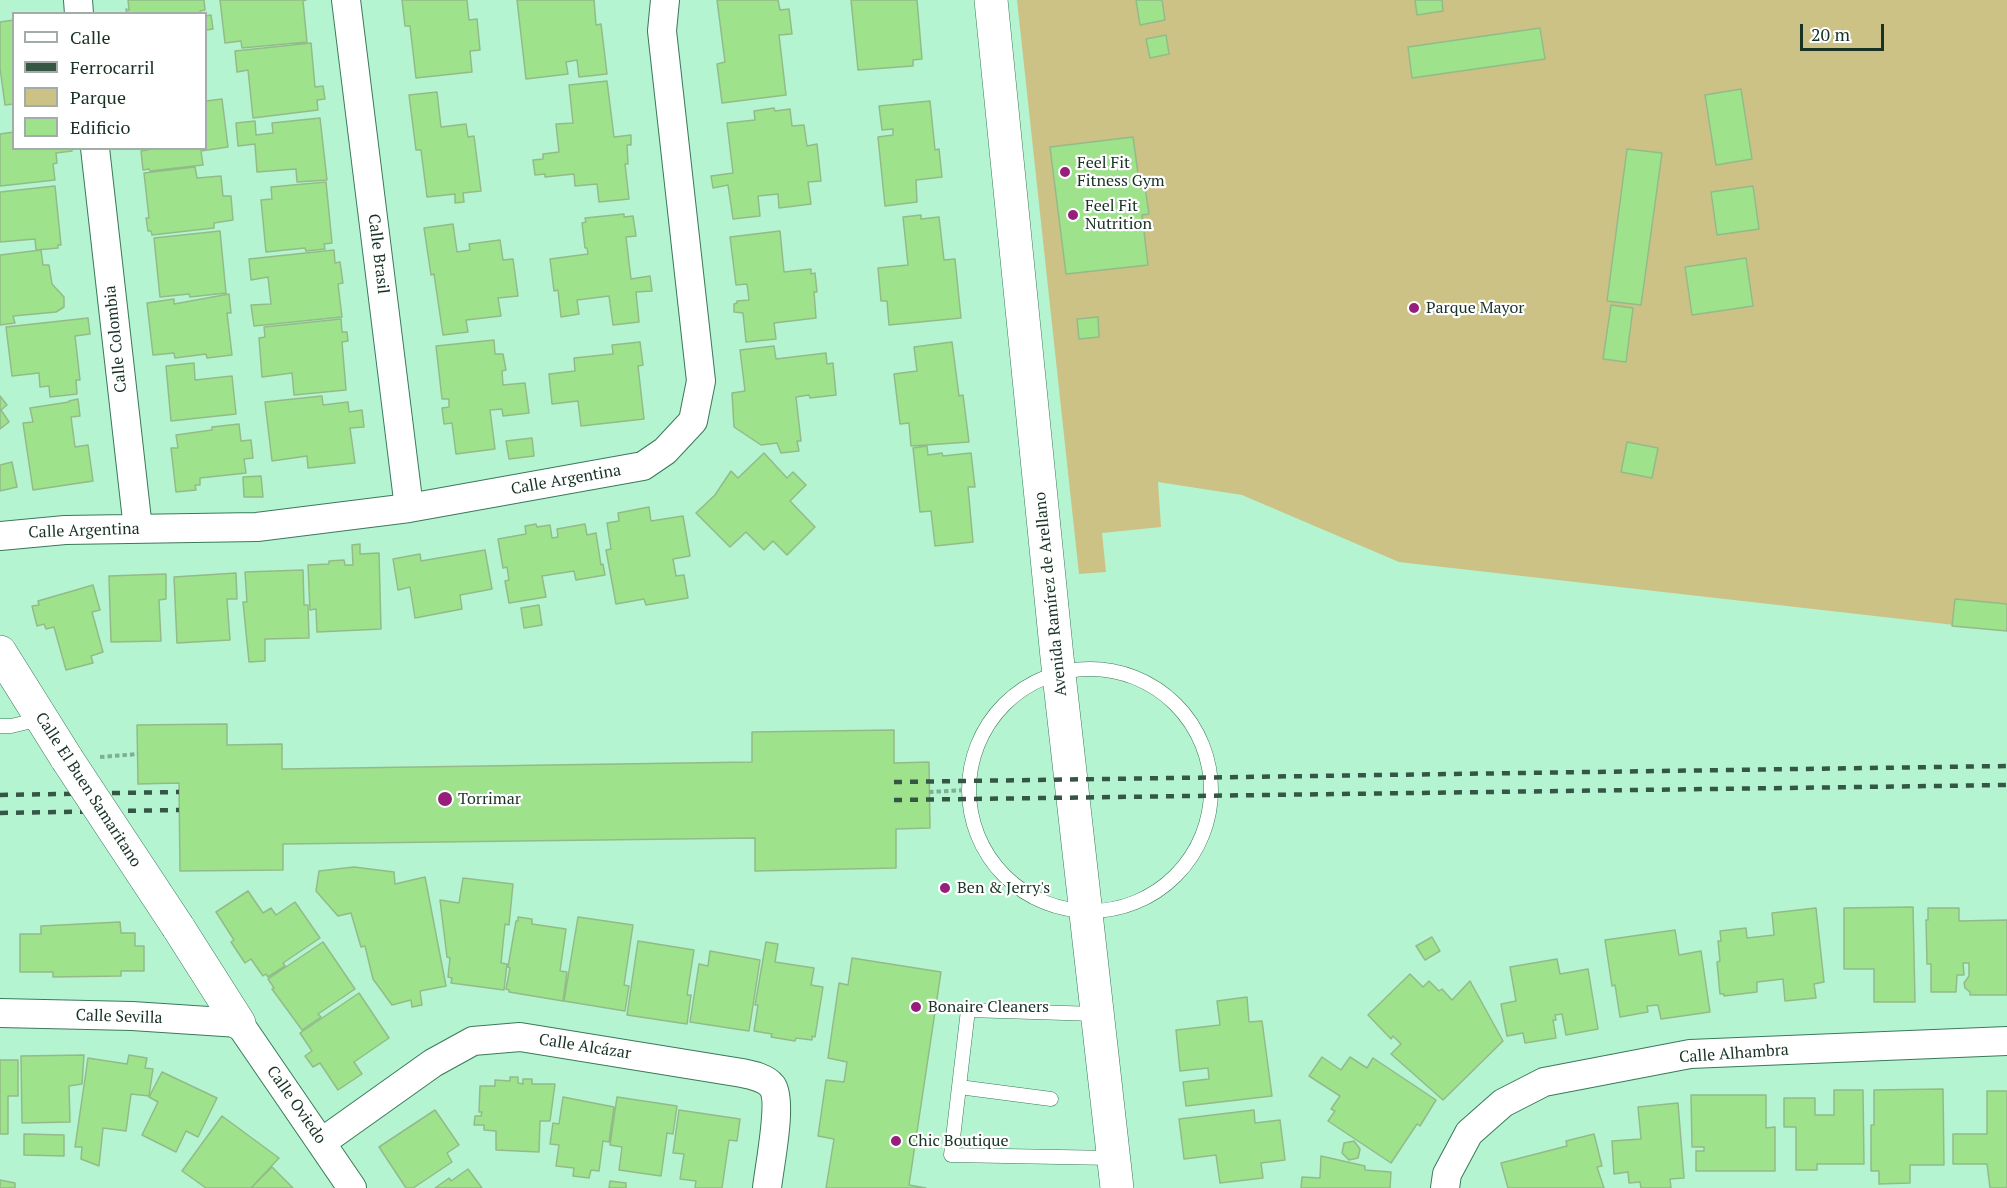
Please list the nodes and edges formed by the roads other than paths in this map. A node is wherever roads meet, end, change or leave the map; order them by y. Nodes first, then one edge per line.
1 (346, 0) edge
2 (665, 0) edge
3 (991, 0) edge
4 (95, 150) edge
5 (409, 508) junction
6 (138, 529) junction
7 (0, 536) edge
8 (0, 652) edge
9 (1059, 673) junction
10 (41, 719) junction
11 (0, 726) edge
12 (1085, 911) junction
13 (0, 1013) edge
14 (1097, 1014) junction
15 (239, 1023) junction
16 (2007, 1041) edge
17 (959, 1087) junction
18 (1051, 1099) dead end
19 (321, 1142) junction
20 (1115, 1173) edge
21 (352, 1188) edge
22 (767, 1188) edge
23 (1445, 1188) edge

1 - 5 street, Calle Brasil
2 - 5 street, Calle Argentina
3 - 9 street, Avenida Ramírez de Arellano
4 - 6 street, Calle Colombia
5 - 6 street, Calle Argentina
6 - 7 street, Calle Argentina
8 - 10 street, Calle El Buen Samaritano
9 - 12 street, Avenida Ramírez de Arellano
9 - 12 lane
9 - 12 lane
10 - 11 lane
10 - 15 street, Calle El Buen Samaritano, bridge
12 - 14 street, Avenida Ramírez de Arellano
13 - 15 street, Calle Sevilla
14 - 17 lane
14 - 20 street, Avenida Ramírez de Arellano
15 - 19 street, Calle Oviedo
16 - 23 street, Calle Alhambra
17 - 18 lane
17 - 20 lane
19 - 21 street, Calle Oviedo
19 - 22 street, Calle Alcázar

